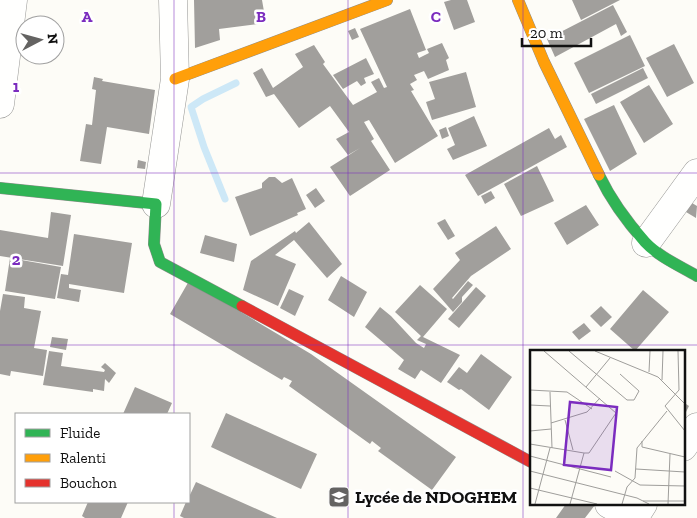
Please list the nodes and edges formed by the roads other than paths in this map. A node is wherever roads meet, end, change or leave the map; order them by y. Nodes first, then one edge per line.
1 (13, 0) edge
2 (173, 0) edge
3 (387, 0) edge
4 (518, 0) edge
5 (175, 79) junction
6 (0, 104) edge
7 (697, 173) edge
8 (0, 188) edge
9 (156, 204) junction
10 (646, 243) junction
11 (697, 276) edge
12 (697, 427) edge
13 (684, 446) edge
14 (530, 461) edge
15 (613, 506) edge
16 (642, 506) edge

1 - 6 street
2 - 5 street
3 - 5 street
4 - 10 street
5 - 9 street
7 - 10 street
8 - 9 street
9 - 14 street
10 - 11 street
12 - 13 street
15 - 16 street

